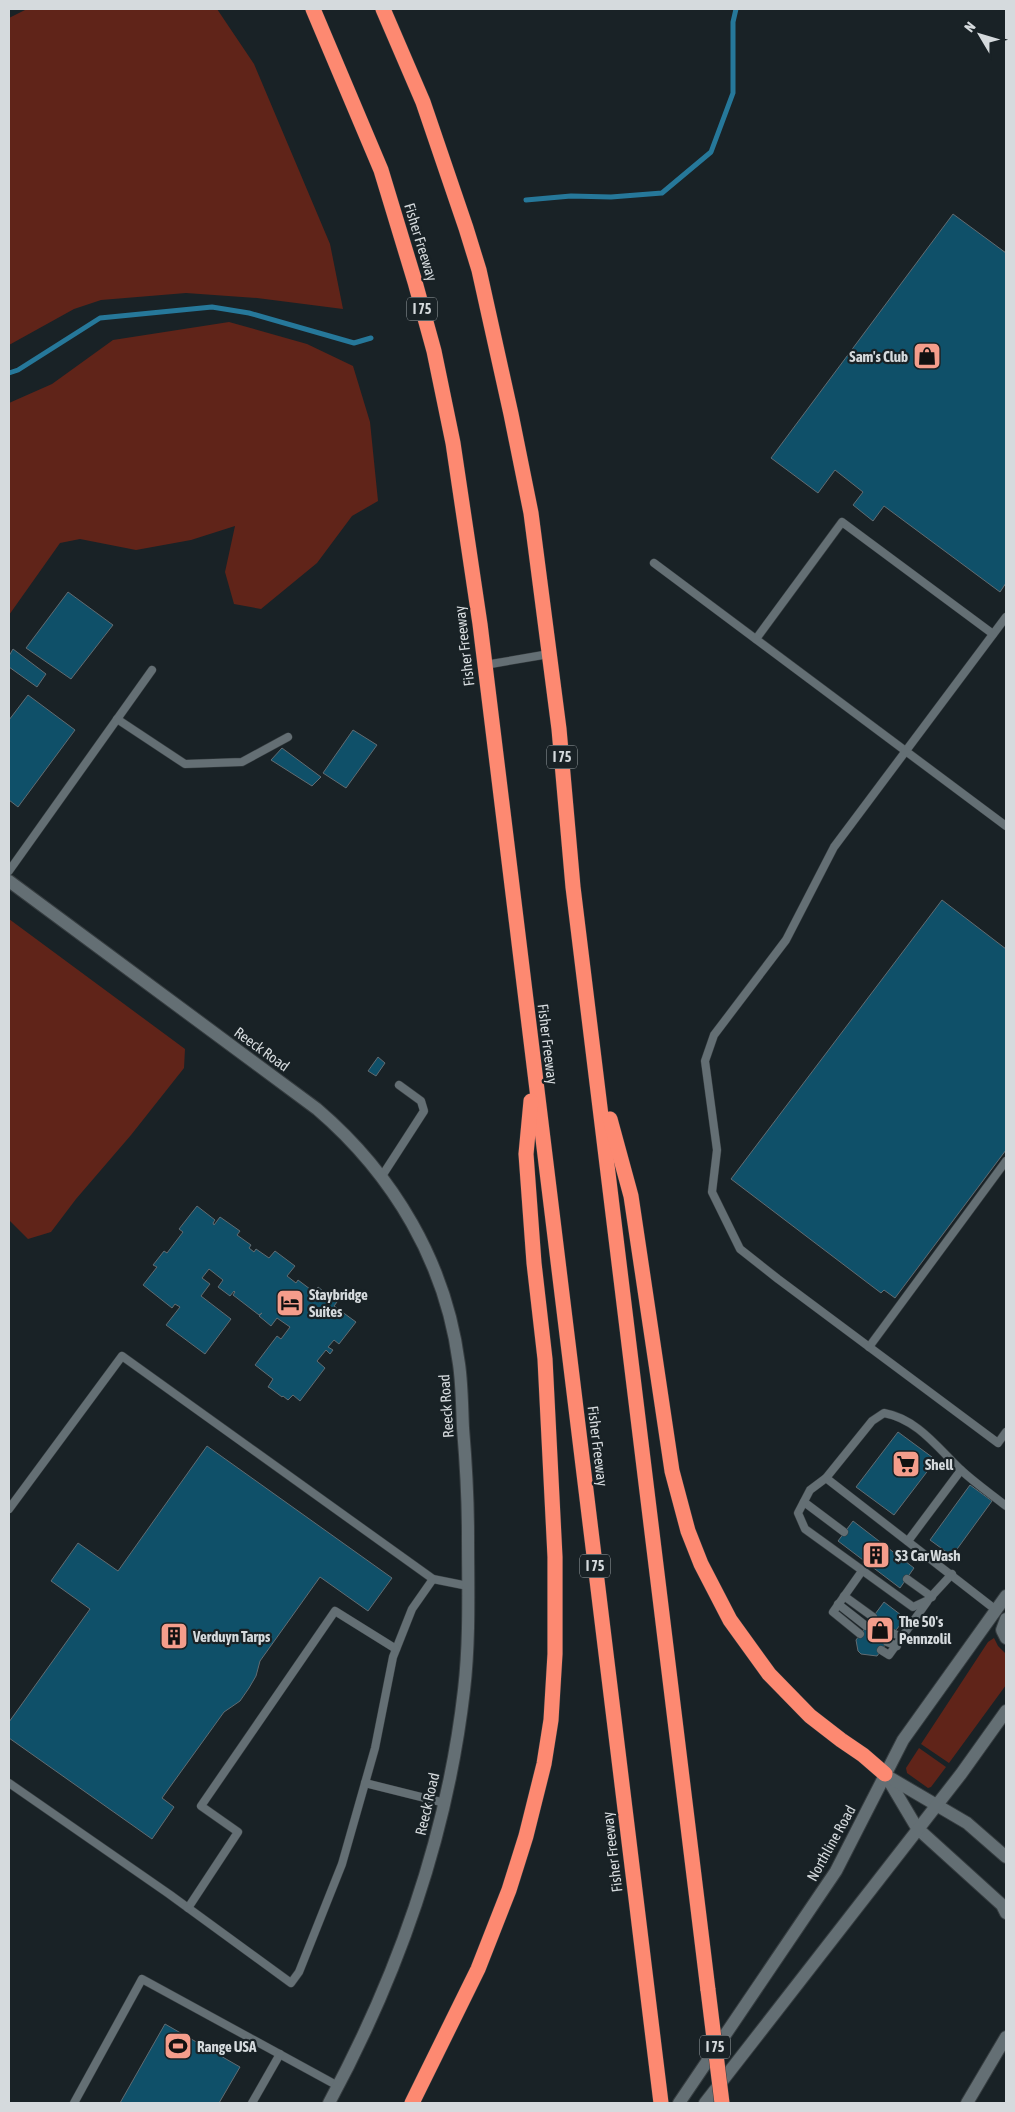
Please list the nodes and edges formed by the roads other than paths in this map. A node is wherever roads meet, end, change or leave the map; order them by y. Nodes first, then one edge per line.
1 (313, 9) edge
2 (383, 9) edge
3 (654, 563) dead end
4 (1006, 617) edge
5 (993, 634) junction
6 (756, 639) junction
7 (549, 654) junction
8 (485, 665) junction
9 (152, 670) dead end
10 (117, 720) junction
11 (288, 737) dead end
12 (906, 752) junction
13 (1006, 826) edge
14 (9, 871) edge
15 (9, 881) edge
16 (596, 1068) junction
17 (534, 1070) junction
18 (400, 1085) dead end
19 (1006, 1161) edge
20 (382, 1176) junction
21 (869, 1347) junction
22 (1006, 1432) edge
23 (962, 1470) junction
24 (826, 1478) junction
25 (804, 1502) junction
26 (1006, 1506) edge
27 (9, 1509) edge
28 (844, 1532) dead end
29 (908, 1541) junction
30 (862, 1571) junction
31 (952, 1574) junction
32 (432, 1579) junction
33 (907, 1579) dead end
34 (468, 1586) junction
35 (844, 1596) junction
36 (1006, 1596) edge
37 (930, 1598) junction
38 (838, 1604) junction
39 (996, 1610) junction
40 (873, 1617) dead end
41 (1006, 1619) edge
42 (866, 1626) dead end
43 (860, 1634) dead end
44 (893, 1634) dead end
45 (903, 1638) junction
46 (1006, 1638) edge
47 (887, 1642) dead end
48 (897, 1646) junction
49 (396, 1649) junction
50 (881, 1650) dead end
51 (1006, 1711) edge
52 (885, 1774) junction
53 (9, 1783) edge
54 (365, 1783) junction
55 (445, 1803) junction
56 (936, 1805) junction
57 (917, 1828) junction
58 (1006, 1857) edge
59 (188, 1908) junction
60 (1006, 1913) edge
61 (1006, 2036) edge
62 (280, 2054) junction
63 (338, 2086) junction
64 (970, 2101) edge
65 (74, 2103) edge
66 (252, 2103) edge
67 (329, 2103) edge
68 (412, 2103) edge
69 (661, 2103) edge
70 (679, 2103) edge
71 (705, 2103) edge
72 (722, 2103) edge

1 - 8 highway, Fisher Freeway / I 75
2 - 7 highway, I 75
3 - 6 lane
4 - 5 lane
5 - 6 lane
5 - 12 lane
6 - 12 lane
7 - 8 lane
7 - 16 highway, I 75
8 - 17 highway, Fisher Freeway / I 75
9 - 10 lane
10 - 11 lane
10 - 14 lane
12 - 13 lane
12 - 21 lane
15 - 20 main road, Reeck Road
16 - 52 highway
16 - 72 highway, I 75, bridge
17 - 68 highway
17 - 69 highway, Fisher Freeway / I 75
18 - 20 lane
19 - 21 lane
20 - 34 main road, Reeck Road
21 - 22 lane
23 - 24 lane
23 - 26 lane
23 - 29 lane
24 - 25 lane
24 - 29 lane
25 - 28 lane
25 - 30 lane
27 - 32 lane
29 - 31 lane
30 - 35 lane
30 - 37 lane
31 - 37 lane
31 - 39 lane
32 - 34 lane
32 - 49 lane
33 - 37 lane
34 - 55 main road, Reeck Road
35 - 38 lane
35 - 40 lane
36 - 39 main road, Northline Road
37 - 45 lane
38 - 42 lane
38 - 43 lane
39 - 52 main road, Northline Road
41 - 46 main road
44 - 45 lane
45 - 48 lane
47 - 48 lane
48 - 50 lane
49 - 54 lane
49 - 59 lane
51 - 56 main road
52 - 56 main road
52 - 57 main road
52 - 70 main road, Northline Road
53 - 59 lane
54 - 55 lane
54 - 59 lane
55 - 63 main road, Reeck Road
56 - 57 main road
56 - 58 main road
57 - 60 main road
57 - 71 main road
61 - 64 main road
62 - 63 lane
62 - 65 lane
62 - 66 lane
63 - 67 main road, Reeck Road

